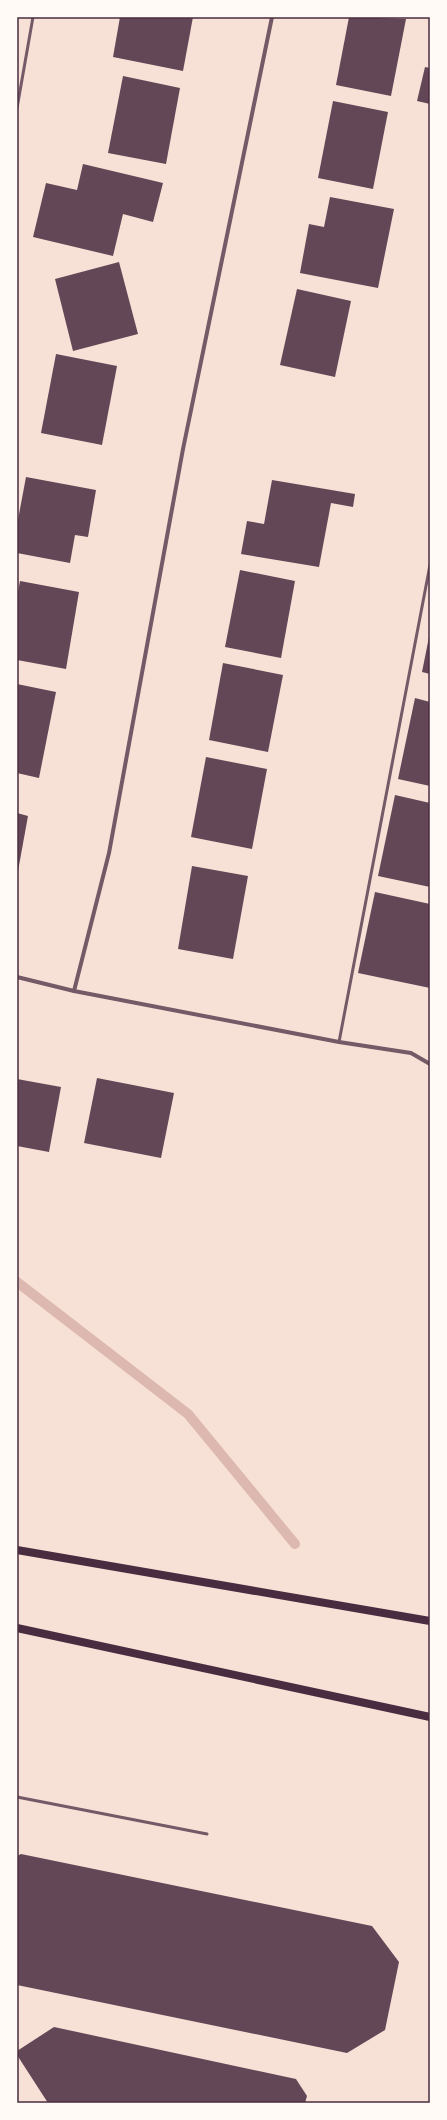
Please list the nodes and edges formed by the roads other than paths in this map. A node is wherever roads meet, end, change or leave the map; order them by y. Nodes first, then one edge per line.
1 (33, 17) edge
2 (272, 17) edge
3 (17, 108) edge
4 (430, 565) edge
5 (17, 977) edge
6 (74, 991) junction
7 (339, 1042) junction
8 (430, 1064) edge
9 (17, 1550) edge
10 (430, 1621) edge
11 (17, 1628) edge
12 (430, 1717) edge
13 (17, 1797) edge
14 (207, 1834) dead end

1 - 3 lane
2 - 6 street
4 - 7 lane
5 - 6 street
6 - 7 street
7 - 8 street
9 - 10 main road
11 - 12 main road
13 - 14 lane

